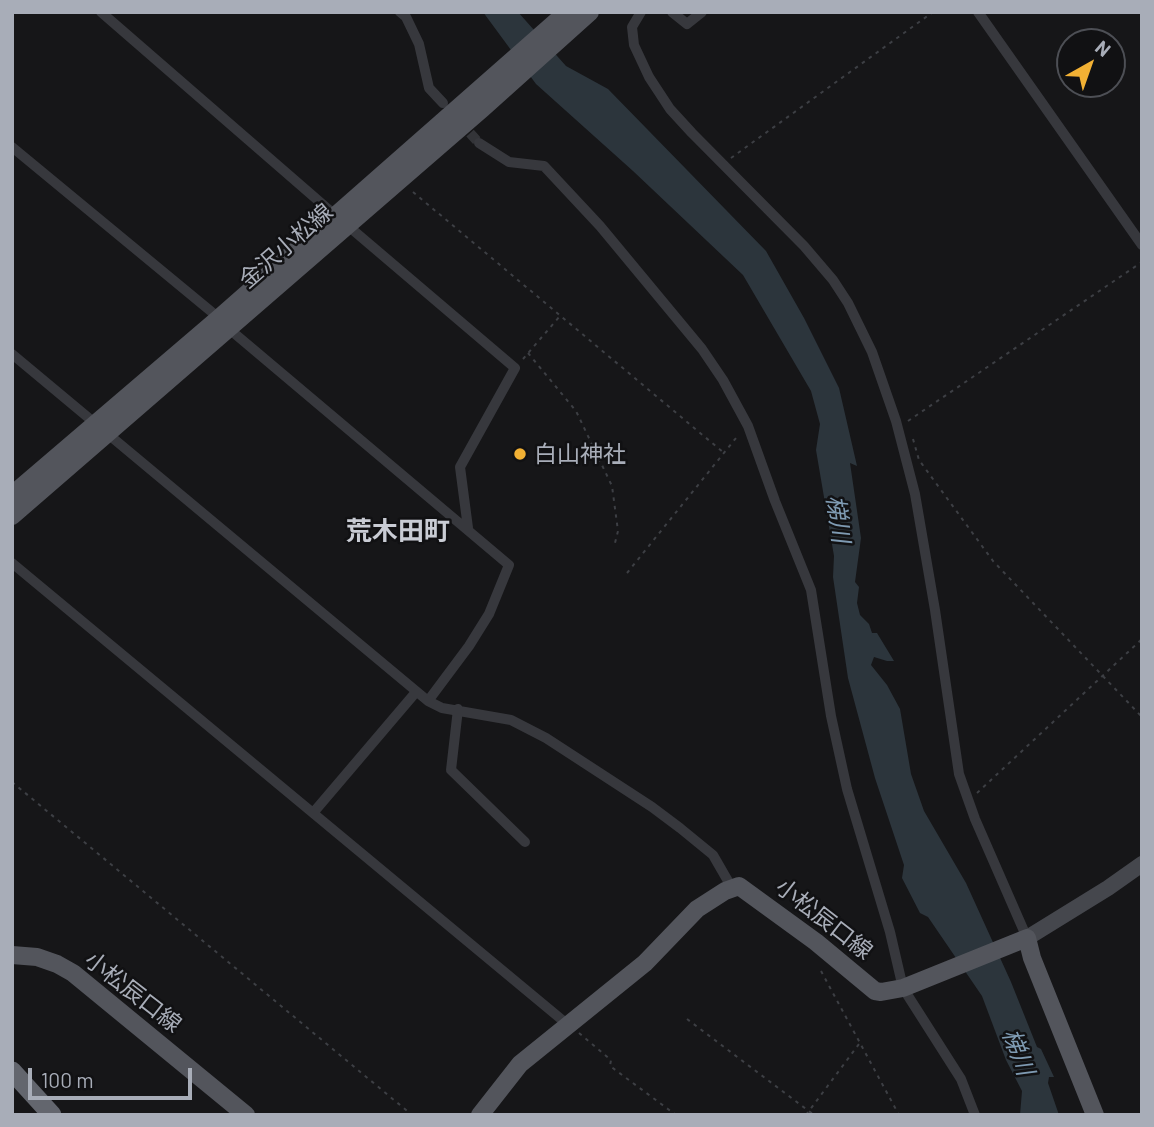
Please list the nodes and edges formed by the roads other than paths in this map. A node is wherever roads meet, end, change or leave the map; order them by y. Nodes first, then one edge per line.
1 (101, 12) edge
2 (400, 12) edge
3 (567, 12) edge
4 (590, 12) edge
5 (641, 12) edge
6 (672, 12) edge
7 (702, 12) edge
8 (978, 12) edge
9 (443, 103) dead end
10 (476, 104) junction
11 (479, 143) tunnel mouth
12 (12, 147) edge
13 (342, 220) junction
14 (1142, 245) edge
15 (223, 323) junction
16 (12, 354) edge
17 (102, 430) junction
18 (12, 495) edge
19 (12, 516) edge
20 (468, 528) junction
21 (12, 563) edge
22 (416, 692) junction
23 (428, 701) junction
24 (458, 709) junction
25 (313, 813) junction
26 (526, 842) dead end
27 (1142, 864) edge
28 (732, 888) junction
29 (1024, 939) junction
30 (12, 955) edge
31 (905, 987) junction
32 (567, 1024) junction
33 (12, 1071) edge
34 (51, 1115) edge
35 (246, 1115) edge
36 (480, 1115) edge
37 (975, 1115) edge
38 (1095, 1115) edge

1 - 13 street
2 - 9 street
3 - 10 main road, 金沢小松線
4 - 10 main road, 金沢小松線
5 - 29 street
6 - 7 street
8 - 14 street
10 - 13 main road, 金沢小松線
11 - 31 street
12 - 15 street
13 - 15 main road, 金沢小松線
13 - 20 street
15 - 17 main road, 金沢小松線
15 - 20 street
16 - 17 street
17 - 18 main road, 金沢小松線
17 - 19 main road, 金沢小松線
17 - 22 street
20 - 23 street
21 - 25 street
22 - 23 street
22 - 25 street
23 - 24 street
24 - 26 street
24 - 28 street
25 - 32 street
27 - 29 main road
28 - 31 main road, 小松辰口線
28 - 32 main road
29 - 31 main road, 小松辰口線
29 - 38 main road
30 - 35 main road, 小松辰口線
31 - 37 street
32 - 36 main road
33 - 34 highway

